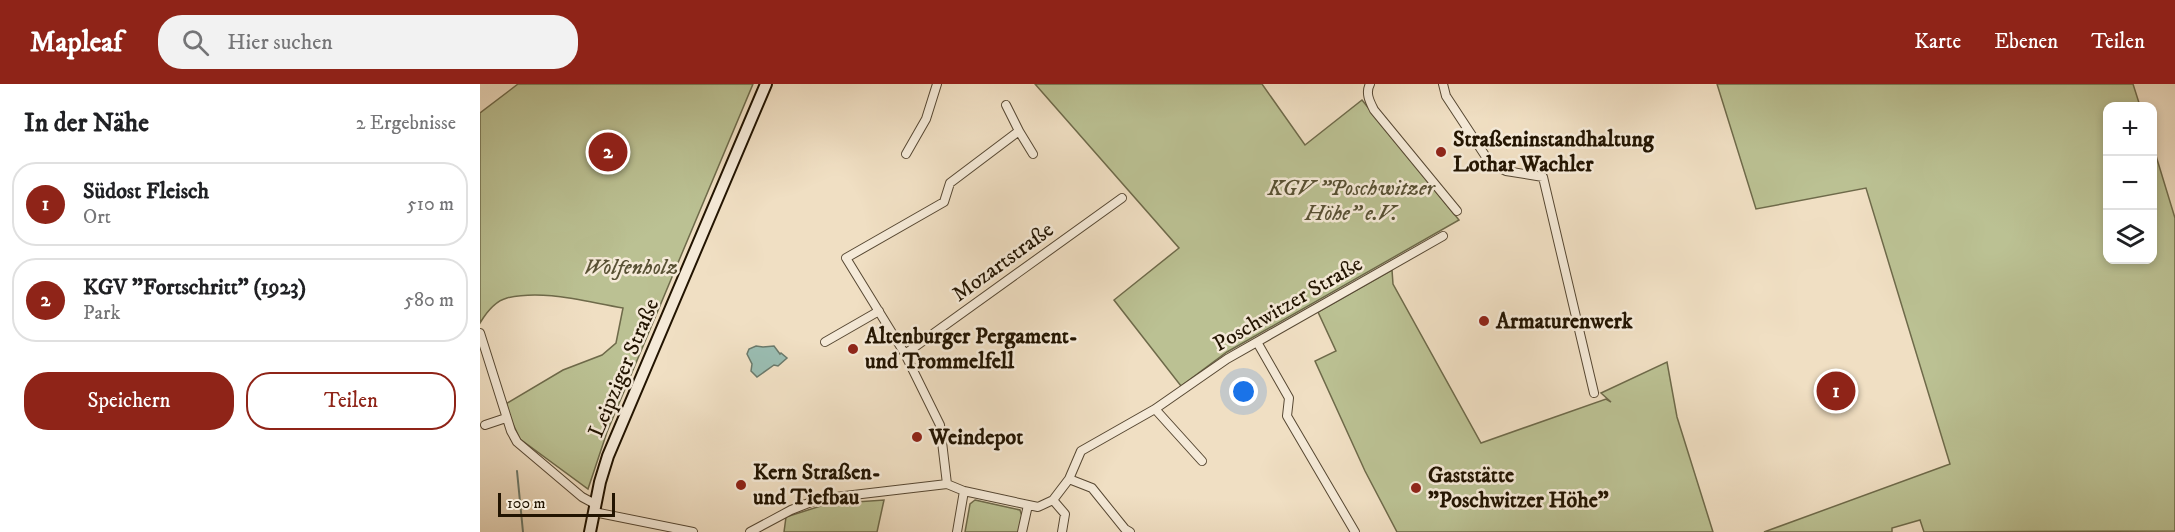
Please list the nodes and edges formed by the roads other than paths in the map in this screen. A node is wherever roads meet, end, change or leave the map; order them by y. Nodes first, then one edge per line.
1 (766, 84) edge
2 (937, 84) edge
3 (1370, 84) edge
4 (1443, 84) edge
5 (1006, 105) dead end
6 (1019, 131) junction
7 (906, 154) dead end
8 (1033, 154) dead end
9 (1122, 198) dead end
10 (1457, 211) dead end
11 (1443, 236) dead end
12 (879, 311) junction
13 (480, 333) edge
14 (825, 342) dead end
15 (1257, 342) junction
16 (905, 354) junction
17 (1594, 393) dead end
18 (1155, 409) junction
19 (506, 418) junction
20 (485, 425) dead end
21 (1202, 461) dead end
22 (1069, 478) junction
23 (947, 484) junction
24 (964, 491) junction
25 (1053, 500) junction
26 (1028, 505) junction
27 (595, 508) junction
28 (590, 532) edge
29 (693, 532) edge
30 (750, 532) edge
31 (957, 532) edge
32 (1022, 532) edge
33 (1062, 532) edge
34 (1130, 532) edge
35 (1355, 532) edge

1 - 27 street, Leipziger Straße
2 - 7 street
3 - 10 street
4 - 17 street
5 - 6 street
6 - 8 street
6 - 12 street
9 - 16 street, Mozartstraße
11 - 15 street, Poschwitzer Straße
12 - 14 street
12 - 16 street
13 - 19 street
15 - 18 street, Poschwitzer Straße
15 - 35 street
16 - 23 street
18 - 21 street
18 - 22 street, Poschwitzer Straße
19 - 20 street
19 - 27 street
22 - 25 street, Poschwitzer Straße
22 - 34 street
23 - 24 street
23 - 30 street
24 - 26 street
24 - 31 street
25 - 26 street
25 - 33 street
26 - 32 street
27 - 28 street, Leipziger Straße
27 - 29 street

